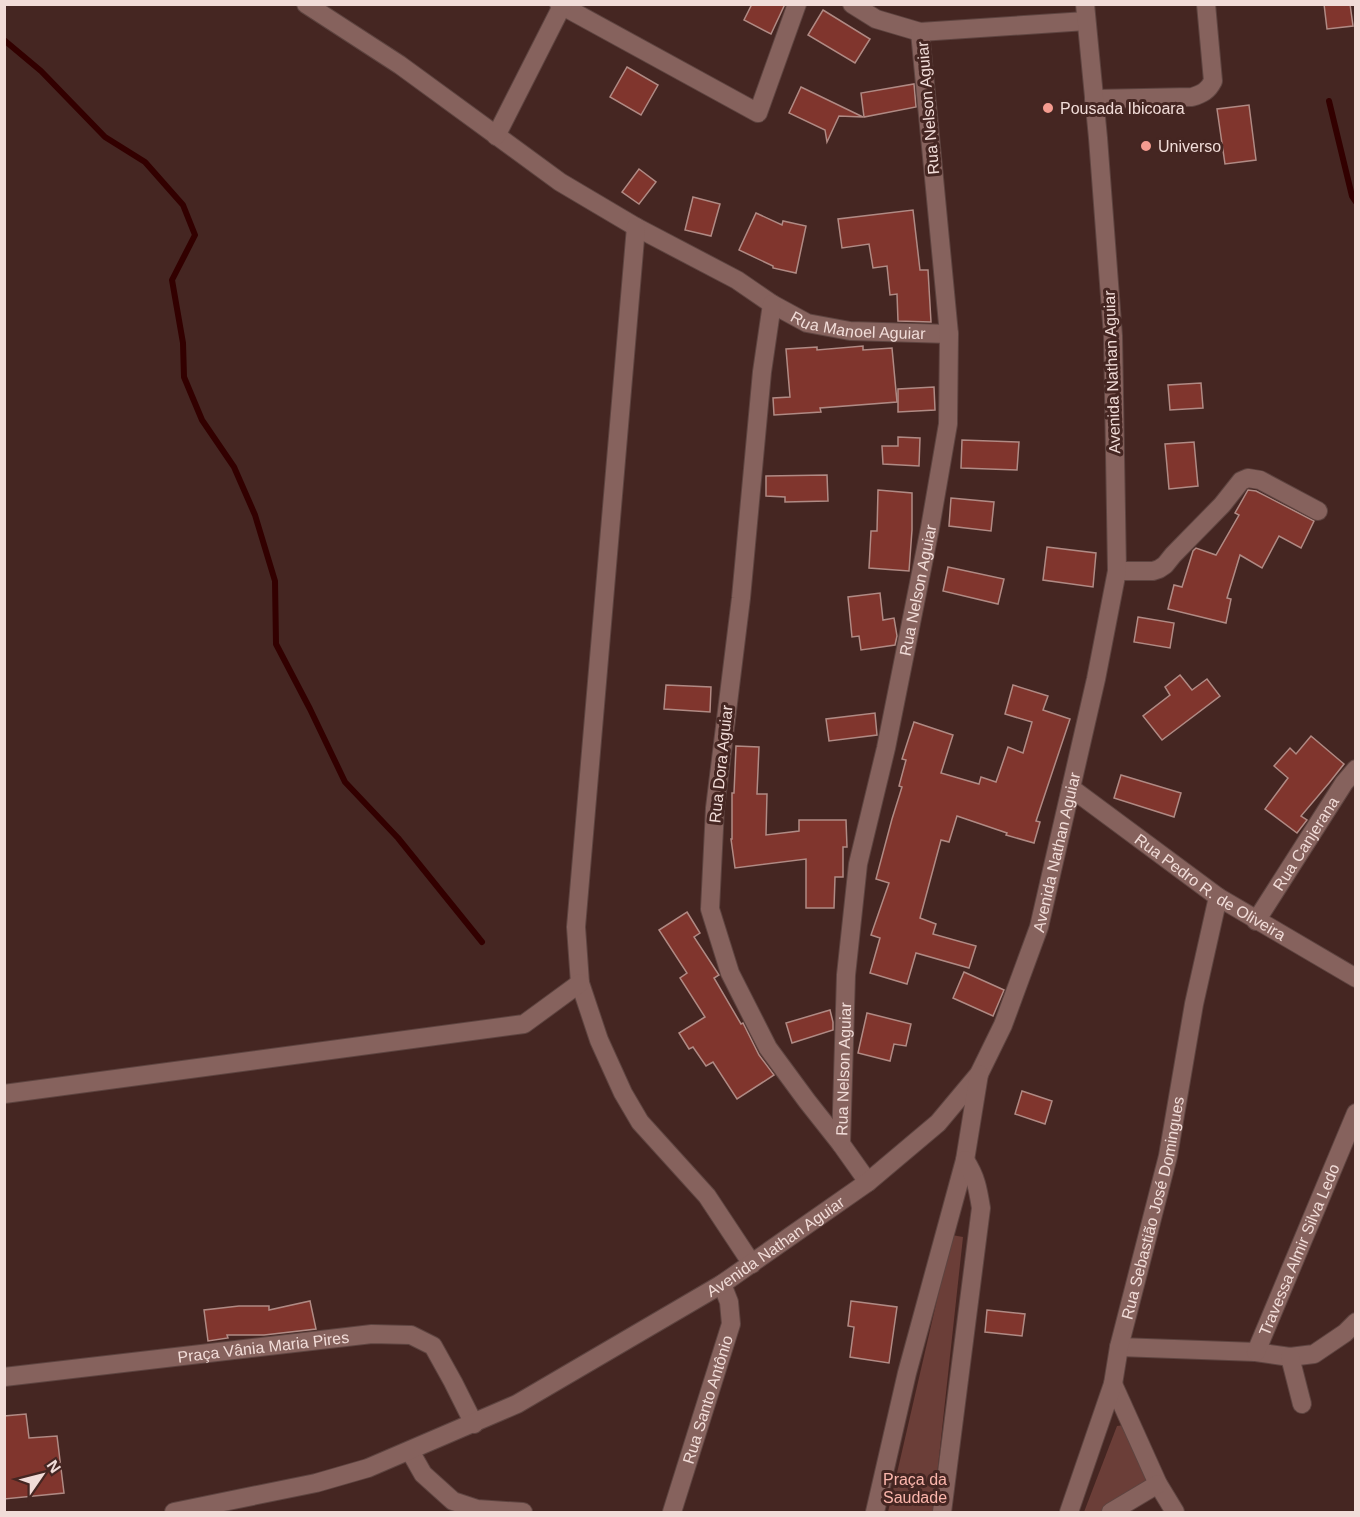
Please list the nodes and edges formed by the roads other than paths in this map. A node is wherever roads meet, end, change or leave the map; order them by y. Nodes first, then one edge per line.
1 (306, 4) edge
2 (797, 4) edge
3 (852, 4) edge
4 (1206, 4) edge
5 (561, 5) edge
6 (1086, 13) edge
7 (920, 32) junction
8 (1094, 99) junction
9 (496, 136) junction
10 (636, 227) junction
11 (772, 304) junction
12 (949, 334) junction
13 (1318, 511) dead end
14 (1117, 571) junction
15 (1352, 781) edge
16 (1071, 788) junction
17 (1218, 897) junction
18 (1256, 921) junction
19 (1356, 978) edge
20 (580, 982) junction
21 (980, 1074) junction
22 (4, 1094) edge
23 (1356, 1113) edge
24 (841, 1144) junction
25 (965, 1161) junction
26 (868, 1182) junction
27 (752, 1264) junction
28 (722, 1284) junction
29 (1356, 1322) edge
30 (1119, 1347) junction
31 (1256, 1352) junction
32 (1290, 1357) junction
33 (4, 1377) edge
34 (1113, 1384) junction
35 (1302, 1404) dead end
36 (474, 1424) junction
37 (410, 1451) junction
38 (1158, 1484) junction
39 (174, 1512) edge
40 (523, 1512) edge
41 (672, 1512) edge
42 (875, 1512) edge
43 (942, 1512) edge
44 (1069, 1512) edge
45 (1111, 1512) edge
46 (1175, 1512) edge

1 - 9 street, Rua Manoel Aguiar
2 - 5 street
3 - 7 street
4 - 8 street
5 - 9 street
6 - 7 street
6 - 8 street, Avenida Nathan Aguiar
7 - 12 street, Rua Nelson Aguiar
8 - 14 street, Avenida Nathan Aguiar
9 - 10 street, Rua Manoel Aguiar
10 - 11 street, Rua Manoel Aguiar
10 - 20 street
11 - 12 street, Rua Manoel Aguiar
11 - 24 street, Rua Dora Aguiar
12 - 24 street, Rua Nelson Aguiar
13 - 14 street
14 - 16 street, Avenida Nathan Aguiar
15 - 18 street, Rua Canjerana
16 - 17 street, Rua Pedro R. de Oliveira
16 - 21 street, Avenida Nathan Aguiar
17 - 18 street, Rua Pedro R. de Oliveira
17 - 30 street, Rua Sebastião José Domingues
18 - 19 street, Rua Pedro R. de Oliveira
20 - 22 street
20 - 27 street
21 - 25 street
21 - 26 street, Avenida Nathan Aguiar
23 - 31 street, Travessa Almir Silva Ledo
24 - 26 street, Rua Dora Aguiar
25 - 42 street
25 - 43 street
26 - 27 street, Avenida Nathan Aguiar
27 - 28 street, Avenida Nathan Aguiar
28 - 36 street, Avenida Nathan Aguiar
28 - 41 street, Rua Santo Antônio
29 - 32 street
30 - 31 street
30 - 34 street, Rua Sebastião José Domingues
31 - 32 street
32 - 35 street
33 - 36 street, Praça Vânia Maria Pires
34 - 38 street
34 - 44 street, Rua Sebastião José Domingues
36 - 37 street, Avenida Nathan Aguiar
37 - 39 street, Avenida Nathan Aguiar
37 - 40 street
38 - 45 street
38 - 46 street

